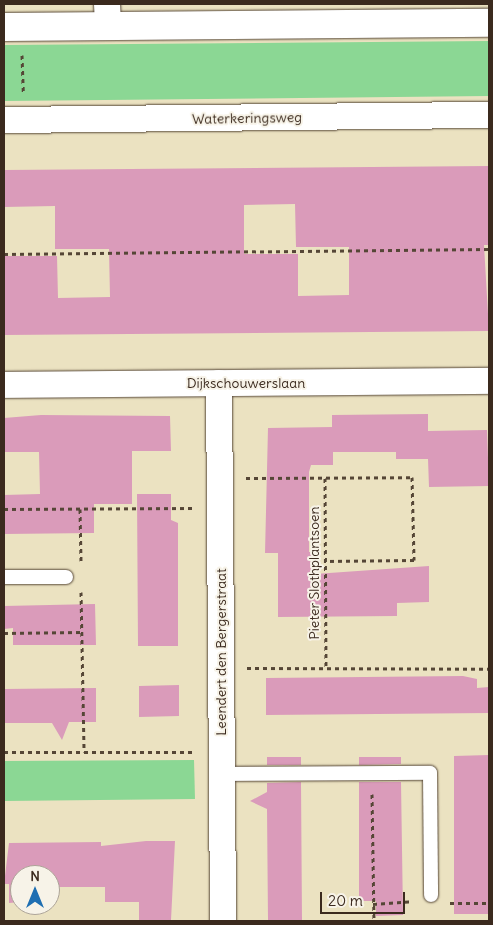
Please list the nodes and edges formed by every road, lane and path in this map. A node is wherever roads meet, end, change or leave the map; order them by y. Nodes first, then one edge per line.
1 (108, 15) edge
2 (489, 22) edge
3 (13, 27) edge
4 (489, 115) edge
5 (14, 120) edge
6 (489, 249) edge
7 (4, 254) edge
8 (489, 382) edge
9 (219, 383) junction
10 (4, 385) edge
11 (220, 478) junction
12 (325, 478) junction
13 (220, 508) junction
14 (4, 509) edge
15 (80, 509) junction
16 (325, 561) junction
17 (66, 576) joint
18 (81, 576) junction
19 (4, 577) edge
20 (82, 632) junction
21 (4, 633) edge
22 (221, 668) junction
23 (326, 668) junction
24 (489, 669) edge
25 (4, 752) edge
26 (84, 752) junction
27 (222, 763) junction
28 (372, 774) junction
29 (431, 895) junction
30 (489, 903) edge
31 (374, 904) junction
32 (223, 921) edge
33 (374, 921) edge

1 - 2 street
1 - 3 street
3 - 5 path
4 - 5 street, Waterkeringsweg
6 - 7 path
8 - 9 street, Dijkschouwerslaan
9 - 10 street, Dijkschouwerslaan
9 - 11 street, Leendert den Bergerstraat
11 - 12 path
11 - 13 street, Leendert den Bergerstraat
12 - 16 path, Pieter Slothplantsoen
12 - 16 path
13 - 15 path
13 - 22 street, Leendert den Bergerstraat
14 - 15 path
15 - 18 path
16 - 23 path, Pieter Slothplantsoen
17 - 18 path
17 - 19 lane
18 - 20 path
20 - 21 path
20 - 26 path
22 - 23 path
22 - 27 street, Leendert den Bergerstraat
23 - 24 path
25 - 26 path
26 - 27 path
27 - 28 lane
27 - 32 street, Leendert den Bergerstraat
28 - 29 lane
28 - 31 path
29 - 30 path
29 - 31 path
31 - 33 path

